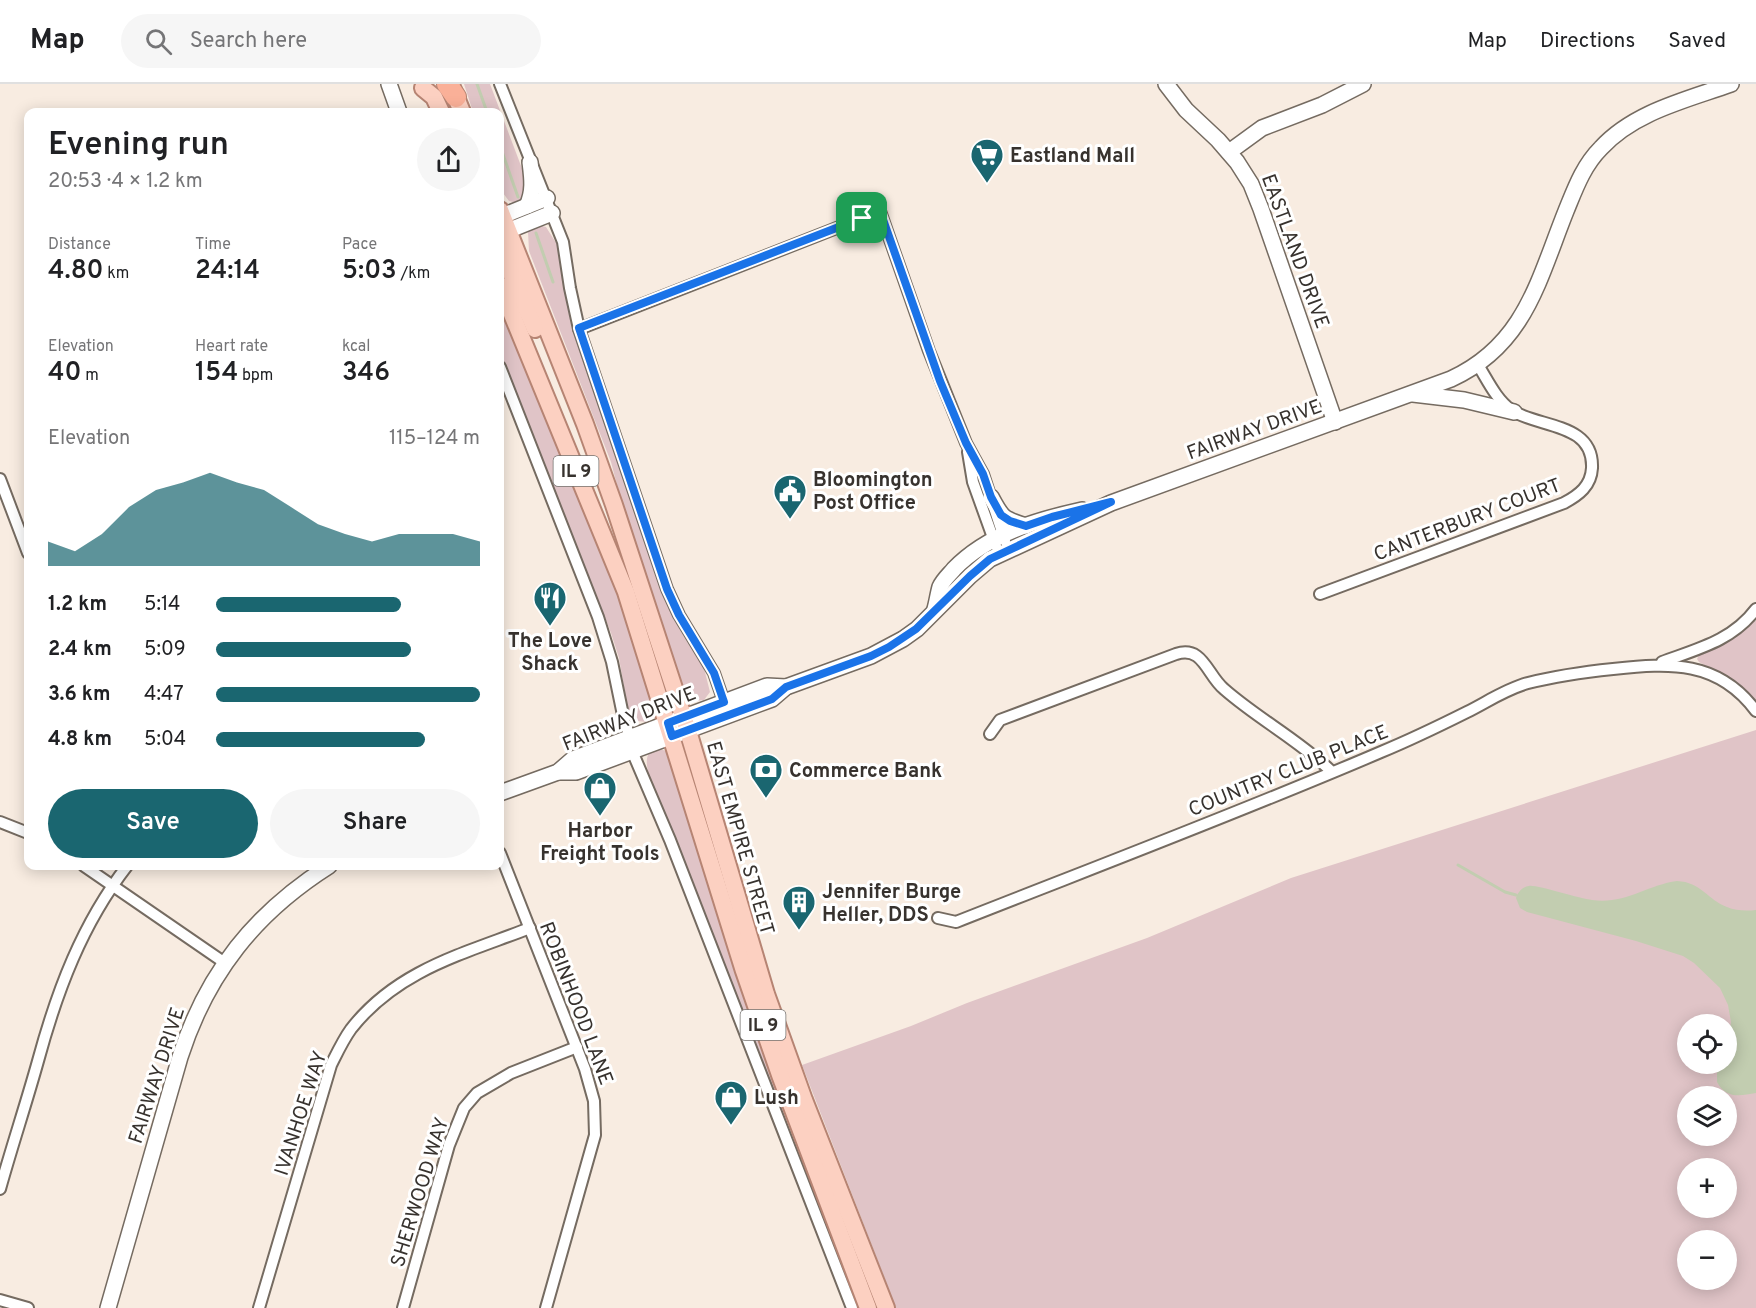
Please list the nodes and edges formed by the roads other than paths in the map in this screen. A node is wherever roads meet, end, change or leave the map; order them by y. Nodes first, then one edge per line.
1 (389, 84) edge
2 (500, 84) edge
3 (1166, 84) edge
4 (1363, 84) edge
5 (1731, 84) edge
6 (422, 86) edge
7 (398, 108) edge
8 (430, 108) edge
9 (439, 108) edge
10 (1229, 152) junction
11 (530, 162) junction
12 (527, 206) junction
13 (550, 206) junction
14 (504, 220) edge
15 (504, 221) edge
16 (504, 229) edge
17 (504, 257) edge
18 (504, 295) edge
19 (579, 328) junction
20 (1478, 365) junction
21 (504, 377) edge
22 (1410, 394) junction
23 (1514, 411) junction
24 (1335, 422) junction
25 (585, 424) junction
26 (966, 443) junction
27 (0, 479) edge
28 (991, 497) junction
29 (1111, 502) junction
30 (1026, 526) junction
31 (24, 542) edge
32 (1001, 545) junction
33 (1320, 594) dead end
34 (1756, 609) edge
35 (1655, 665) junction
36 (786, 687) junction
37 (724, 702) junction
38 (1756, 711) edge
39 (678, 727) junction
40 (990, 734) dead end
41 (631, 744) junction
42 (1332, 772) junction
43 (504, 792) edge
44 (0, 822) edge
45 (24, 831) edge
46 (504, 863) edge
47 (90, 870) edge
48 (124, 870) edge
49 (323, 870) edge
50 (112, 884) junction
51 (938, 918) dead end
52 (530, 928) junction
53 (225, 963) junction
54 (577, 1047) junction
55 (0, 1189) edge
56 (0, 1300) edge
57 (28, 1308) edge
58 (108, 1308) edge
59 (259, 1308) edge
60 (403, 1308) edge
61 (546, 1308) edge
62 (852, 1308) edge
63 (868, 1308) edge
64 (886, 1308) edge

1 - 7 main road
2 - 11 street
3 - 10 main road, EASTLAND DRIVE
4 - 10 main road
5 - 20 main road, FAIRWAY DRIVE
6 - 8 main road
6 - 9 main road
10 - 24 main road, EASTLAND DRIVE
11 - 12 main road
11 - 13 street
12 - 13 main road
12 - 14 main road
13 - 15 main road
13 - 19 street
16 - 25 main road, EAST EMPIRE STREET / IL 9
17 - 25 main road
18 - 39 main road, EAST EMPIRE STREET / IL 9
19 - 26 street
19 - 37 street
20 - 22 main road, FAIRWAY DRIVE
20 - 23 street, CANTERBURY COURT
21 - 41 street
22 - 23 main road
22 - 24 main road, FAIRWAY DRIVE
23 - 33 street, CANTERBURY COURT
24 - 29 main road, FAIRWAY DRIVE
25 - 39 main road, EAST EMPIRE STREET / IL 9
26 - 28 street
26 - 32 street
27 - 31 street
28 - 30 main road
28 - 32 street
29 - 30 main road, FAIRWAY DRIVE
29 - 32 main road, FAIRWAY DRIVE
30 - 32 main road, FAIRWAY DRIVE
32 - 36 main road, FAIRWAY DRIVE
34 - 35 street, COUNTRY CLUB PLACE
35 - 38 street, COUNTRY CLUB PLACE
35 - 42 street, COUNTRY CLUB PLACE
36 - 37 main road, FAIRWAY DRIVE
36 - 39 main road, FAIRWAY DRIVE
37 - 39 main road, FAIRWAY DRIVE
39 - 41 main road, FAIRWAY DRIVE
39 - 63 main road, EAST EMPIRE STREET / IL 9
39 - 64 main road, EAST EMPIRE STREET / IL 9
40 - 42 street
41 - 43 main road, FAIRWAY DRIVE
41 - 62 street
42 - 51 street, COUNTRY CLUB PLACE
44 - 45 street
46 - 52 street, ROBINHOOD LANE
47 - 50 street
48 - 50 street
49 - 53 main road, FAIRWAY DRIVE
50 - 53 street
50 - 55 street
52 - 54 street, ROBINHOOD LANE
52 - 59 street, IVANHOE WAY
53 - 58 main road, FAIRWAY DRIVE
54 - 60 street, SHERWOOD WAY
54 - 61 street, ROBINHOOD LANE
56 - 57 street

